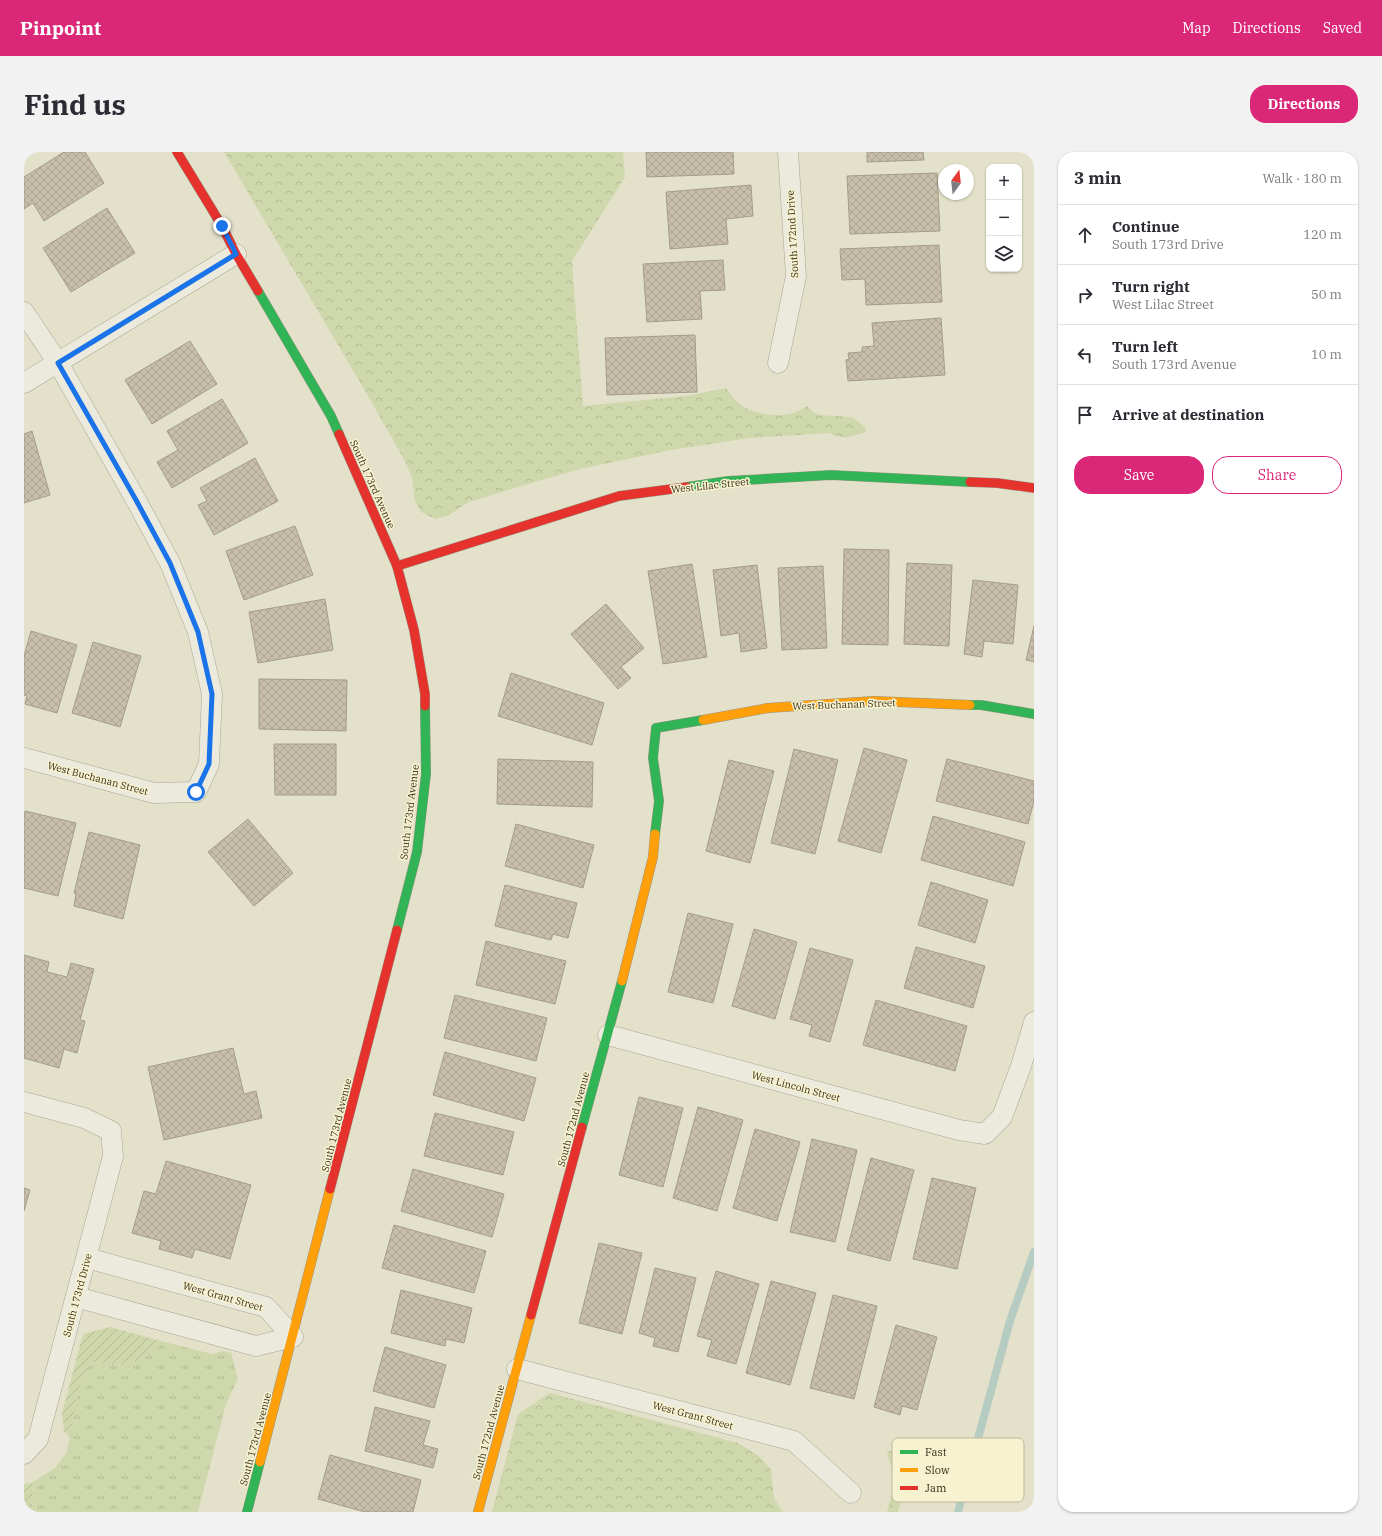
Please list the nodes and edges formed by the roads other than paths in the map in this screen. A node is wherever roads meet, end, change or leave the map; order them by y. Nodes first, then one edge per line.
1 (177, 152) edge
2 (788, 152) edge
3 (236, 254) junction
4 (24, 312) edge
5 (58, 363) junction
6 (778, 363) dead end
7 (24, 382) edge
8 (1034, 488) edge
9 (397, 566) junction
10 (1034, 714) edge
11 (656, 728) joint
12 (24, 758) edge
13 (1034, 1022) edge
14 (608, 1035) junction
15 (24, 1102) edge
16 (87, 1258) junction
17 (76, 1297) junction
18 (293, 1337) junction
19 (517, 1369) junction
20 (24, 1454) edge
21 (851, 1493) dead end
22 (247, 1512) edge
23 (478, 1512) edge

1 - 3 street, South 173rd Avenue
2 - 6 street, South 172nd Drive
3 - 5 street
3 - 9 street, South 173rd Avenue
4 - 5 street
5 - 7 street
5 - 12 street, West Buchanan Street
8 - 9 street, West Lilac Street
9 - 18 street, South 173rd Avenue
10 - 11 street, West Buchanan Street
11 - 14 street, South 172nd Avenue
13 - 14 street, West Lincoln Street
14 - 19 street, South 172nd Avenue
15 - 16 street, South 173rd Drive
16 - 17 street, South 173rd Drive
16 - 18 street, West Grant Street
17 - 18 street
17 - 20 street, South 173rd Drive
18 - 22 street, South 173rd Avenue
19 - 21 street, West Grant Street
19 - 23 street, South 172nd Avenue

